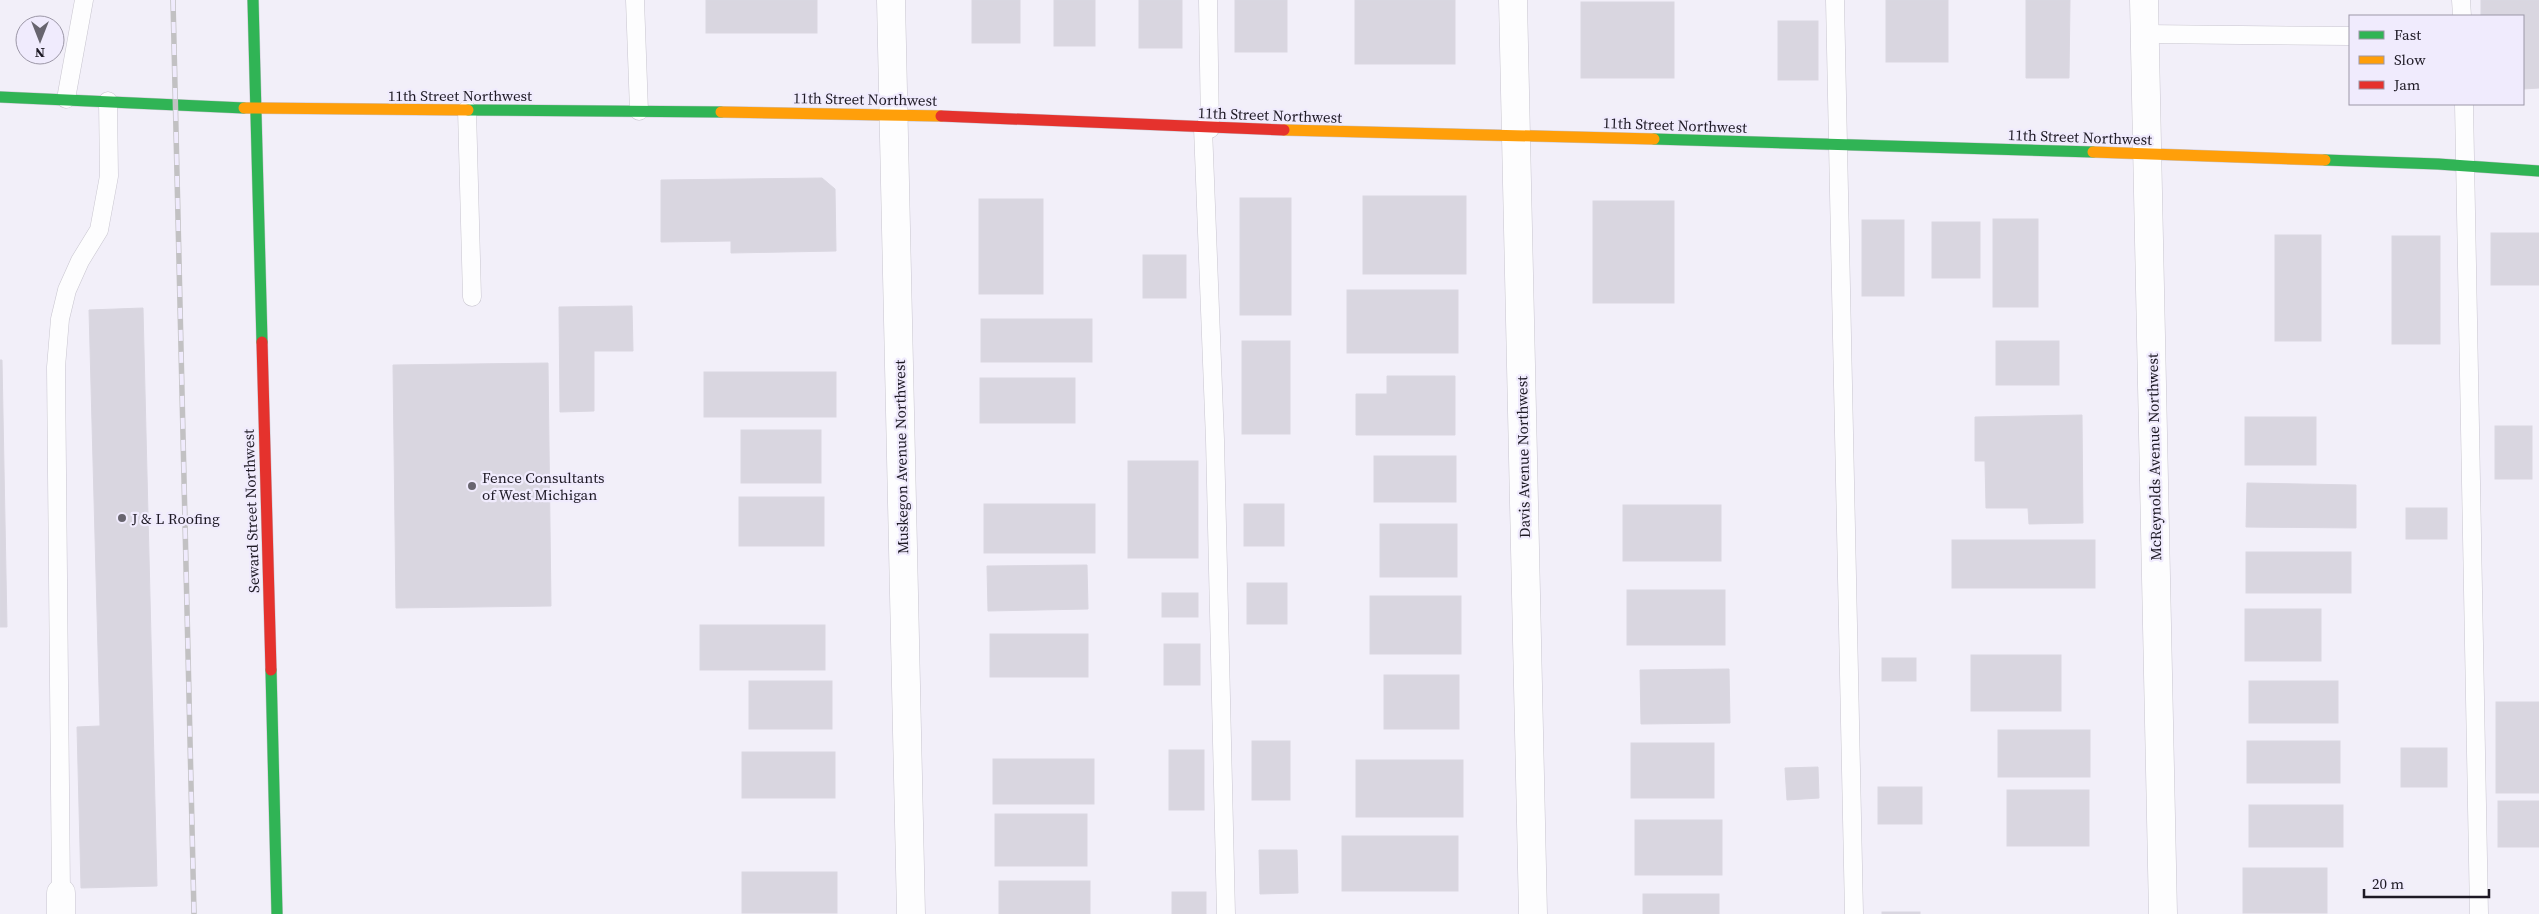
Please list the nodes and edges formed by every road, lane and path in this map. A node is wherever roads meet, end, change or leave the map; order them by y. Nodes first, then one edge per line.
1 (84, 0) edge
2 (253, 0) edge
3 (635, 0) edge
4 (890, 0) edge
5 (1208, 0) edge
6 (1513, 0) edge
7 (1835, 0) edge
8 (2144, 0) edge
9 (2461, 0) edge
10 (2462, 15) edge
11 (2145, 34) junction
12 (2349, 36) edge
13 (0, 97) edge
14 (66, 99) junction
15 (108, 101) junction
16 (2464, 105) edge
17 (254, 108) junction
18 (466, 110) junction
19 (638, 111) junction
20 (894, 114) junction
21 (1206, 129) junction
22 (1516, 135) junction
23 (1838, 145) junction
24 (2148, 154) junction
25 (2466, 166) junction
26 (2539, 171) edge
27 (472, 297) dead end
28 (61, 904) edge
29 (277, 914) edge
30 (911, 914) edge
31 (1226, 914) edge
32 (1533, 914) edge
33 (1854, 914) edge
34 (2164, 914) edge
35 (2479, 914) edge

1 - 14 lane
2 - 17 street, Seward Street Northwest
3 - 19 lane
4 - 20 street, Muskegon Avenue Northwest
5 - 21 lane
6 - 22 street, Davis Avenue Northwest
7 - 23 lane
8 - 11 street, McReynolds Avenue Northwest
9 - 10 lane
11 - 12 lane
11 - 24 street, McReynolds Avenue Northwest
13 - 14 street, 11th Street Northwest
14 - 15 street, 11th Street Northwest
15 - 17 street, 11th Street Northwest
15 - 28 lane
16 - 25 lane
17 - 18 street, 11th Street Northwest
17 - 29 street, Seward Street Northwest
18 - 19 street, 11th Street Northwest
18 - 27 lane
19 - 20 street, 11th Street Northwest
20 - 21 street, 11th Street Northwest
20 - 30 street, Muskegon Avenue Northwest
21 - 22 street, 11th Street Northwest
21 - 31 lane
22 - 23 street, 11th Street Northwest
22 - 32 street, Davis Avenue Northwest
23 - 24 street, 11th Street Northwest
23 - 33 lane
24 - 25 street, 11th Street Northwest
24 - 34 street, McReynolds Avenue Northwest
25 - 26 street, 11th Street Northwest
25 - 35 lane

